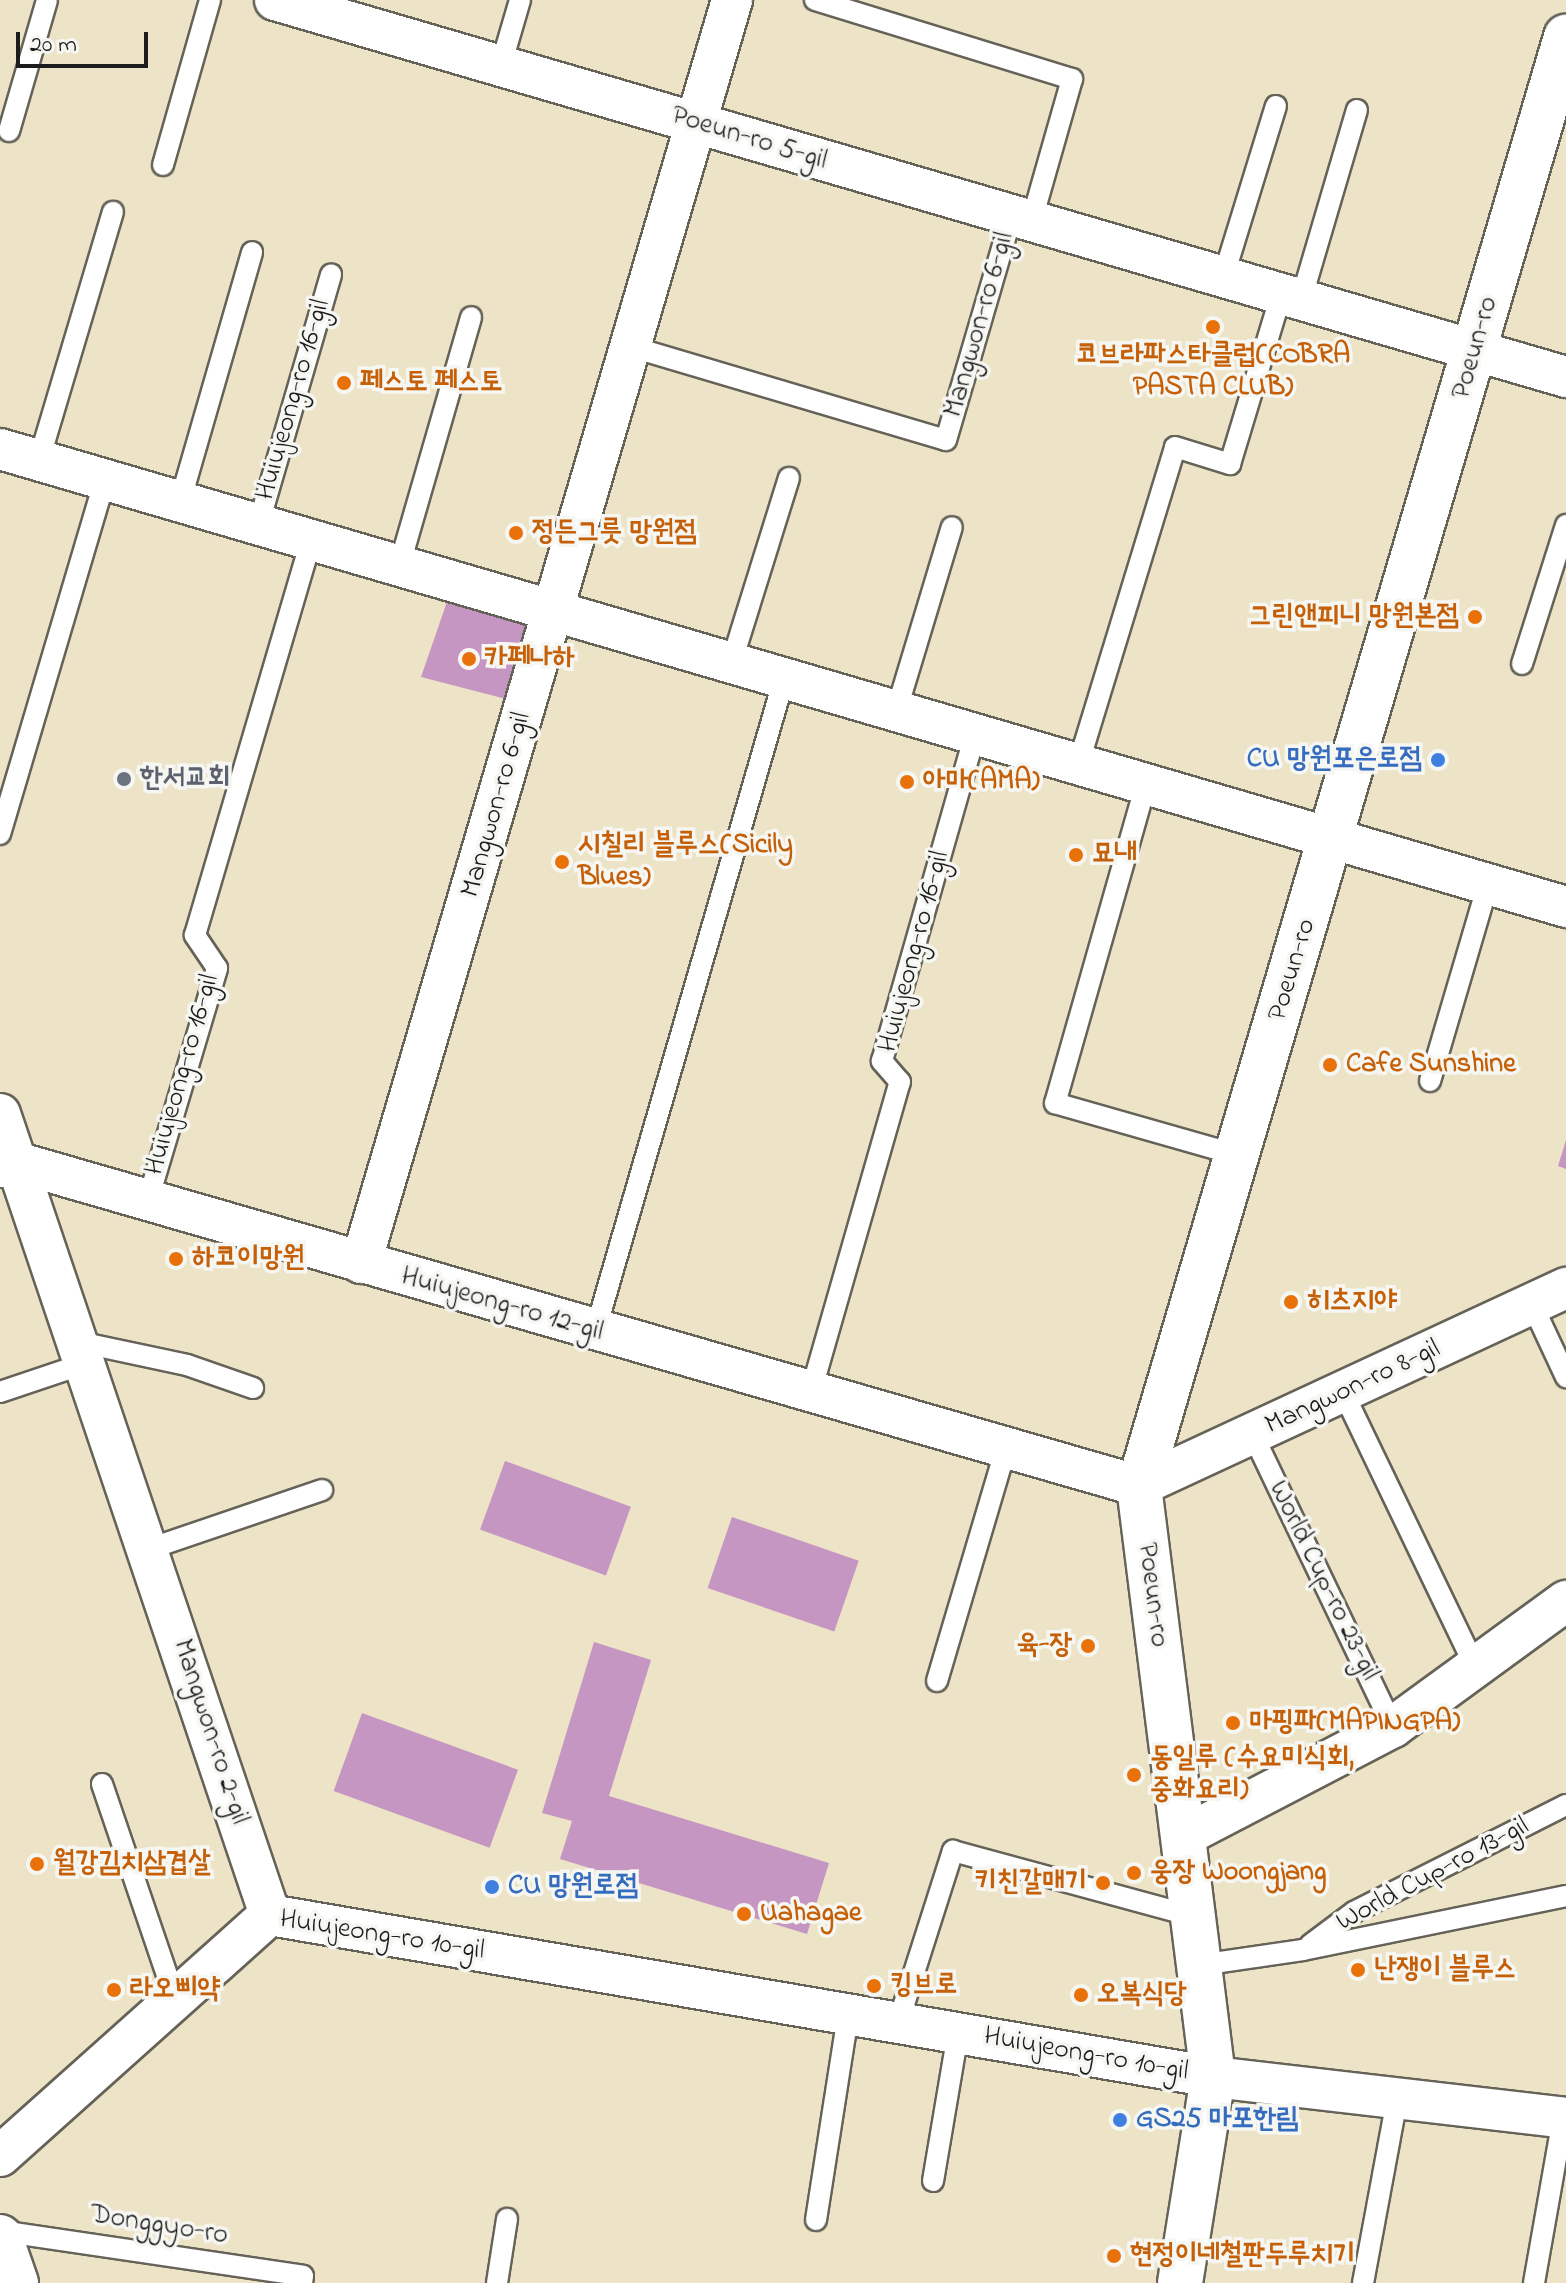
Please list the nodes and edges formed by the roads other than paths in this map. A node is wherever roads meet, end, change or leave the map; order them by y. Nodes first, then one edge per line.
1 (47, 0) edge
2 (210, 0) edge
3 (275, 0) edge
4 (520, 0) edge
5 (732, 0) edge
6 (815, 0) edge
7 (317, 6) edge
8 (1566, 37) edge
9 (501, 65) junction
10 (1276, 106) dead end
11 (1357, 110) dead end
12 (695, 123) junction
13 (9, 131) dead end
14 (163, 165) dead end
15 (113, 212) dead end
16 (1021, 221) junction
17 (252, 252) dead end
18 (331, 274) dead end
19 (1223, 278) junction
20 (1291, 297) junction
21 (471, 317) dead end
22 (632, 347) junction
23 (1475, 349) junction
24 (1566, 377) edge
25 (0, 449) edge
26 (39, 460) junction
27 (789, 478) dead end
28 (105, 479) junction
29 (180, 502) junction
30 (1566, 525) edge
31 (258, 526) junction
32 (952, 527) dead end
33 (311, 541) junction
34 (399, 567) junction
35 (554, 610) junction
36 (731, 664) junction
37 (1522, 664) dead end
38 (784, 679) junction
39 (896, 712) junction
40 (975, 735) junction
41 (1078, 765) junction
42 (1146, 784) junction
43 (0, 834) edge
44 (1332, 838) junction
45 (1488, 884) junction
46 (1566, 907) edge
47 (1430, 1081) dead end
48 (0, 1114) edge
49 (1237, 1155) junction
50 (8, 1164) edge
51 (148, 1200) junction
52 (361, 1263) junction
53 (1549, 1296) edge
54 (595, 1332) junction
55 (83, 1352) junction
56 (1566, 1377) edge
57 (253, 1388) dead end
58 (0, 1392) edge
59 (1343, 1392) junction
60 (810, 1395) junction
61 (1253, 1435) junction
62 (1006, 1448) junction
63 (1139, 1486) junction
64 (322, 1490) dead end
65 (149, 1549) junction
66 (1566, 1601) edge
67 (1475, 1666) junction
68 (937, 1681) dead end
69 (1393, 1727) junction
70 (102, 1784) dead end
71 (1566, 1805) edge
72 (1182, 1837) junction
73 (1566, 1896) edge
74 (270, 1915) junction
75 (1192, 1916) junction
76 (1303, 1950) junction
77 (1200, 1965) junction
78 (175, 1998) junction
79 (848, 2015) junction
80 (898, 2023) junction
81 (958, 2033) junction
82 (1213, 2077) junction
83 (1397, 2099) junction
84 (1564, 2118) edge
85 (0, 2156) edge
86 (933, 2181) dead end
87 (507, 2219) dead end
88 (816, 2220) dead end
89 (0, 2231) edge
90 (0, 2237) edge
91 (16, 2283) edge
92 (302, 2283) edge
93 (497, 2283) edge
94 (1180, 2283) edge
95 (1363, 2283) edge
96 (1534, 2283) edge

1 - 13 lane
2 - 14 lane
3 - 7 street, Poeun-ro 5-gil
4 - 9 lane
5 - 12 street, Mangwon-ro 6-gil
6 - 16 lane, Mangwon-ro 6-gil
7 - 9 street, Poeun-ro 5-gil
8 - 23 street, Poeun-ro
9 - 12 street, Poeun-ro 5-gil
10 - 19 lane
11 - 20 lane
12 - 16 street, Poeun-ro 5-gil
12 - 22 street, Mangwon-ro 6-gil
15 - 26 lane
16 - 19 street, Poeun-ro 5-gil
16 - 22 lane, Mangwon-ro 6-gil
17 - 29 lane
18 - 31 lane, Huiujeong-ro 16-gil
19 - 20 street, Poeun-ro 5-gil
20 - 23 street, Poeun-ro 5-gil
20 - 41 lane
21 - 34 lane
22 - 35 street, Mangwon-ro 6-gil
23 - 24 street, Poeun-ro 5-gil
23 - 44 street, Poeun-ro
25 - 26 street, Huiujeong-ro 16-gil
26 - 28 street, Huiujeong-ro 16-gil
27 - 36 lane
28 - 29 street, Huiujeong-ro 16-gil
28 - 43 lane
29 - 31 street, Huiujeong-ro 16-gil
30 - 37 lane
31 - 33 street, Huiujeong-ro 16-gil
32 - 39 lane
33 - 34 street, Huiujeong-ro 16-gil
33 - 51 lane, Huiujeong-ro 16-gil
34 - 35 street, Huiujeong-ro 16-gil
35 - 36 street, Huiujeong-ro 16-gil
35 - 52 street, Mangwon-ro 6-gil
36 - 38 street, Huiujeong-ro 16-gil
38 - 39 street, Huiujeong-ro 16-gil
38 - 54 lane
39 - 40 street, Huiujeong-ro 16-gil
40 - 41 street, Huiujeong-ro 16-gil
40 - 60 lane, Huiujeong-ro 16-gil
41 - 42 street, Huiujeong-ro 16-gil
42 - 44 street, Huiujeong-ro 16-gil
42 - 49 lane
44 - 45 street
44 - 49 street, Poeun-ro
45 - 46 street
45 - 47 lane
48 - 50 street, Mangwon-ro 2-gil
49 - 63 street, Poeun-ro
50 - 51 street, Huiujeong-ro 12-gil
50 - 55 street, Mangwon-ro 2-gil
51 - 52 street, Huiujeong-ro 12-gil
52 - 54 street, Huiujeong-ro 12-gil
53 - 56 lane
53 - 59 street, Mangwon-ro 8-gil
54 - 60 street, Huiujeong-ro 12-gil
55 - 57 lane
55 - 58 lane
55 - 65 street, Mangwon-ro 2-gil
59 - 61 street, Mangwon-ro 8-gil
59 - 67 lane
60 - 62 street, Huiujeong-ro 12-gil
61 - 63 street, Mangwon-ro 8-gil
61 - 69 lane, World Cup-ro 23-gil
62 - 63 street, Huiujeong-ro 12-gil
62 - 68 lane
63 - 72 street, Poeun-ro
64 - 65 lane
65 - 74 street, Mangwon-ro 2-gil
66 - 67 street
67 - 69 street
69 - 72 street
70 - 78 lane
71 - 76 lane, World Cup-ro 13-gil
72 - 75 street, Poeun-ro
73 - 76 lane
74 - 78 street, Huiujeong-ro 10-gil
74 - 79 street, Huiujeong-ro 10-gil
75 - 77 street, Poeun-ro
75 - 80 lane
76 - 77 lane
77 - 82 street, Poeun-ro
78 - 85 street, Huiujeong-ro 10-gil
79 - 80 street, Huiujeong-ro 10-gil
79 - 88 lane
80 - 81 street, Huiujeong-ro 10-gil
81 - 82 street, Huiujeong-ro 10-gil
81 - 86 lane, Huiujeong-ro 10-gil
82 - 83 street, Huiujeong-ro 10-gil
82 - 94 street, Poeun-ro
83 - 84 street, Huiujeong-ro 10-gil
83 - 95 lane
84 - 96 lane
87 - 93 lane
89 - 92 lane, Donggyo-ro
90 - 91 street

